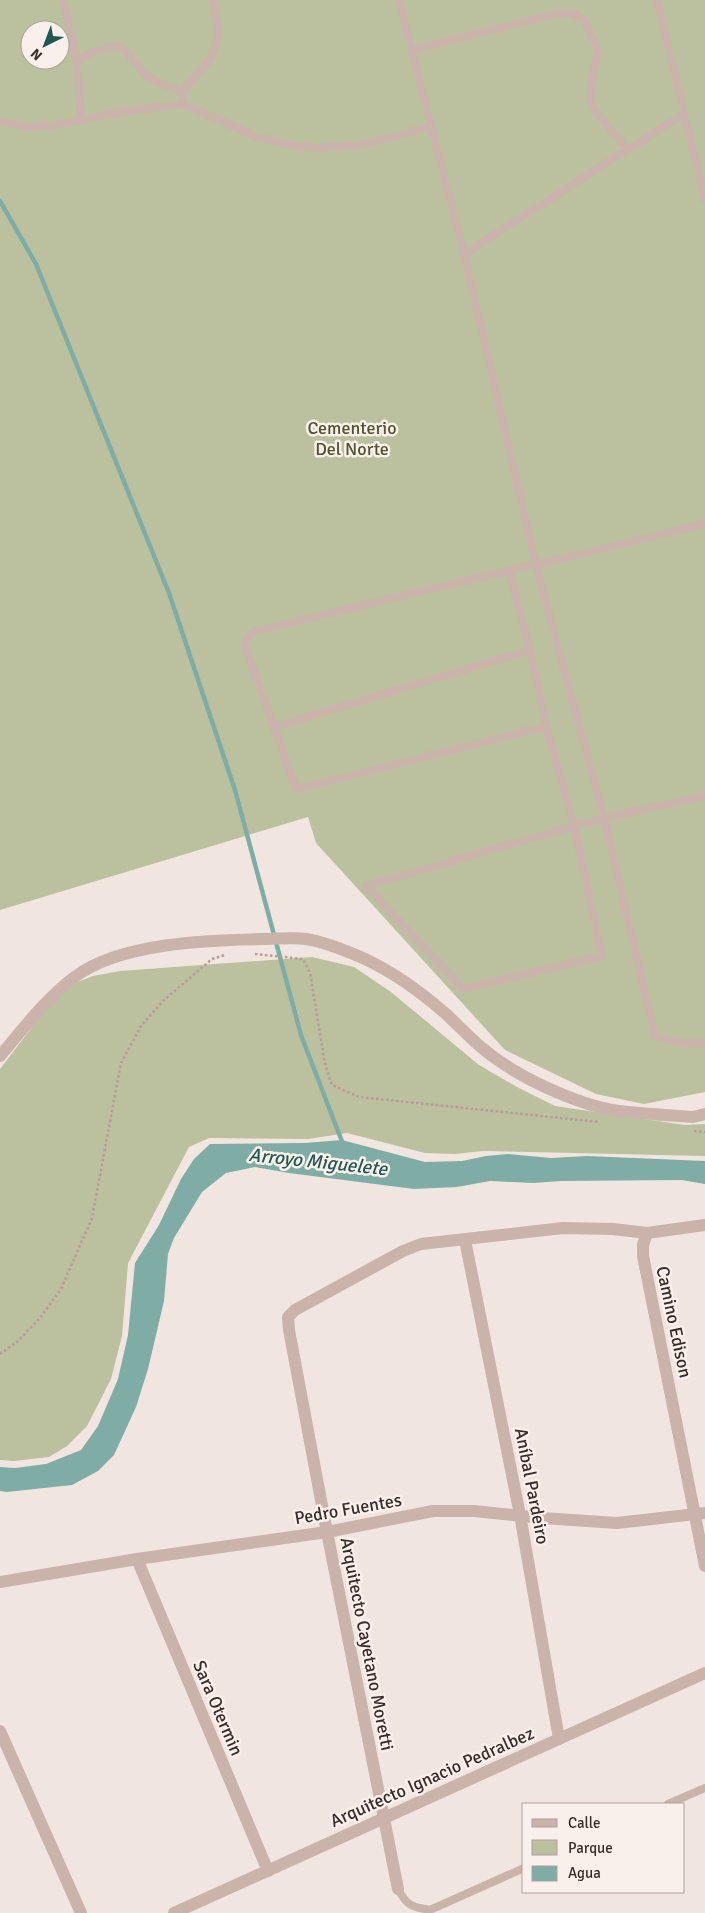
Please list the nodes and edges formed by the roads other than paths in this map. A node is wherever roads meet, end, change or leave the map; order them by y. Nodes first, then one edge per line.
1 (63, 0) edge
2 (212, 0) edge
3 (399, 0) edge
4 (657, 0) edge
5 (412, 50) junction
6 (76, 60) junction
7 (182, 92) junction
8 (183, 104) junction
9 (685, 113) junction
10 (81, 119) junction
11 (0, 121) edge
12 (431, 127) junction
13 (628, 150) junction
14 (705, 199) edge
15 (464, 254) junction
16 (705, 524) edge
17 (536, 565) junction
18 (509, 570) junction
19 (530, 650) junction
20 (546, 726) junction
21 (274, 727) junction
22 (705, 796) edge
23 (604, 818) junction
24 (574, 826) junction
25 (705, 1043) edge
26 (0, 1056) edge
27 (705, 1114) edge
28 (705, 1226) edge
29 (647, 1233) junction
30 (465, 1240) junction
31 (700, 1514) edge
32 (520, 1515) junction
33 (327, 1532) junction
34 (137, 1559) junction
35 (705, 1566) edge
36 (0, 1582) edge
37 (705, 1673) edge
38 (0, 1731) edge
39 (559, 1739) junction
40 (705, 1788) edge
41 (670, 1803) edge
42 (383, 1818) junction
43 (522, 1869) edge
44 (268, 1870) junction
45 (398, 1889) joint
46 (81, 1913) edge
47 (174, 1913) edge

1 - 6 lane
2 - 7 lane
3 - 5 lane
4 - 9 lane
5 - 12 lane
5 - 13 lane
6 - 7 lane
6 - 10 lane
7 - 8 lane
8 - 10 lane
8 - 12 lane
9 - 13 lane
9 - 14 lane
10 - 11 lane
12 - 15 lane
13 - 15 lane
15 - 17 lane
16 - 17 lane
17 - 18 lane
17 - 23 lane
18 - 19 lane
18 - 21 lane
19 - 20 lane
19 - 21 lane
20 - 21 lane
20 - 24 lane
22 - 23 lane
23 - 24 lane
23 - 25 lane
24 - 24 lane
26 - 27 street
28 - 29 street
29 - 30 street
29 - 31 street, Camino Edison
30 - 32 street, Aníbal Pardeiro
30 - 33 street, Arquitecto Cayetano Moretti
31 - 32 street, Pedro Fuentes
31 - 35 street, Camino Edison
32 - 33 street, Pedro Fuentes
32 - 39 street, Aníbal Pardeiro
33 - 34 street, Pedro Fuentes
33 - 42 street, Arquitecto Cayetano Moretti
34 - 36 street, Pedro Fuentes
34 - 44 street, Sara Otermin
37 - 39 street, Arquitecto Ignacio Pedralbez
38 - 46 street
39 - 42 street, Arquitecto Ignacio Pedralbez
40 - 41 lane
42 - 44 street, Arquitecto Ignacio Pedralbez
42 - 45 street, Arquitecto Cayetano Moretti
43 - 45 lane
44 - 47 street, Arquitecto Ignacio Pedralbez

